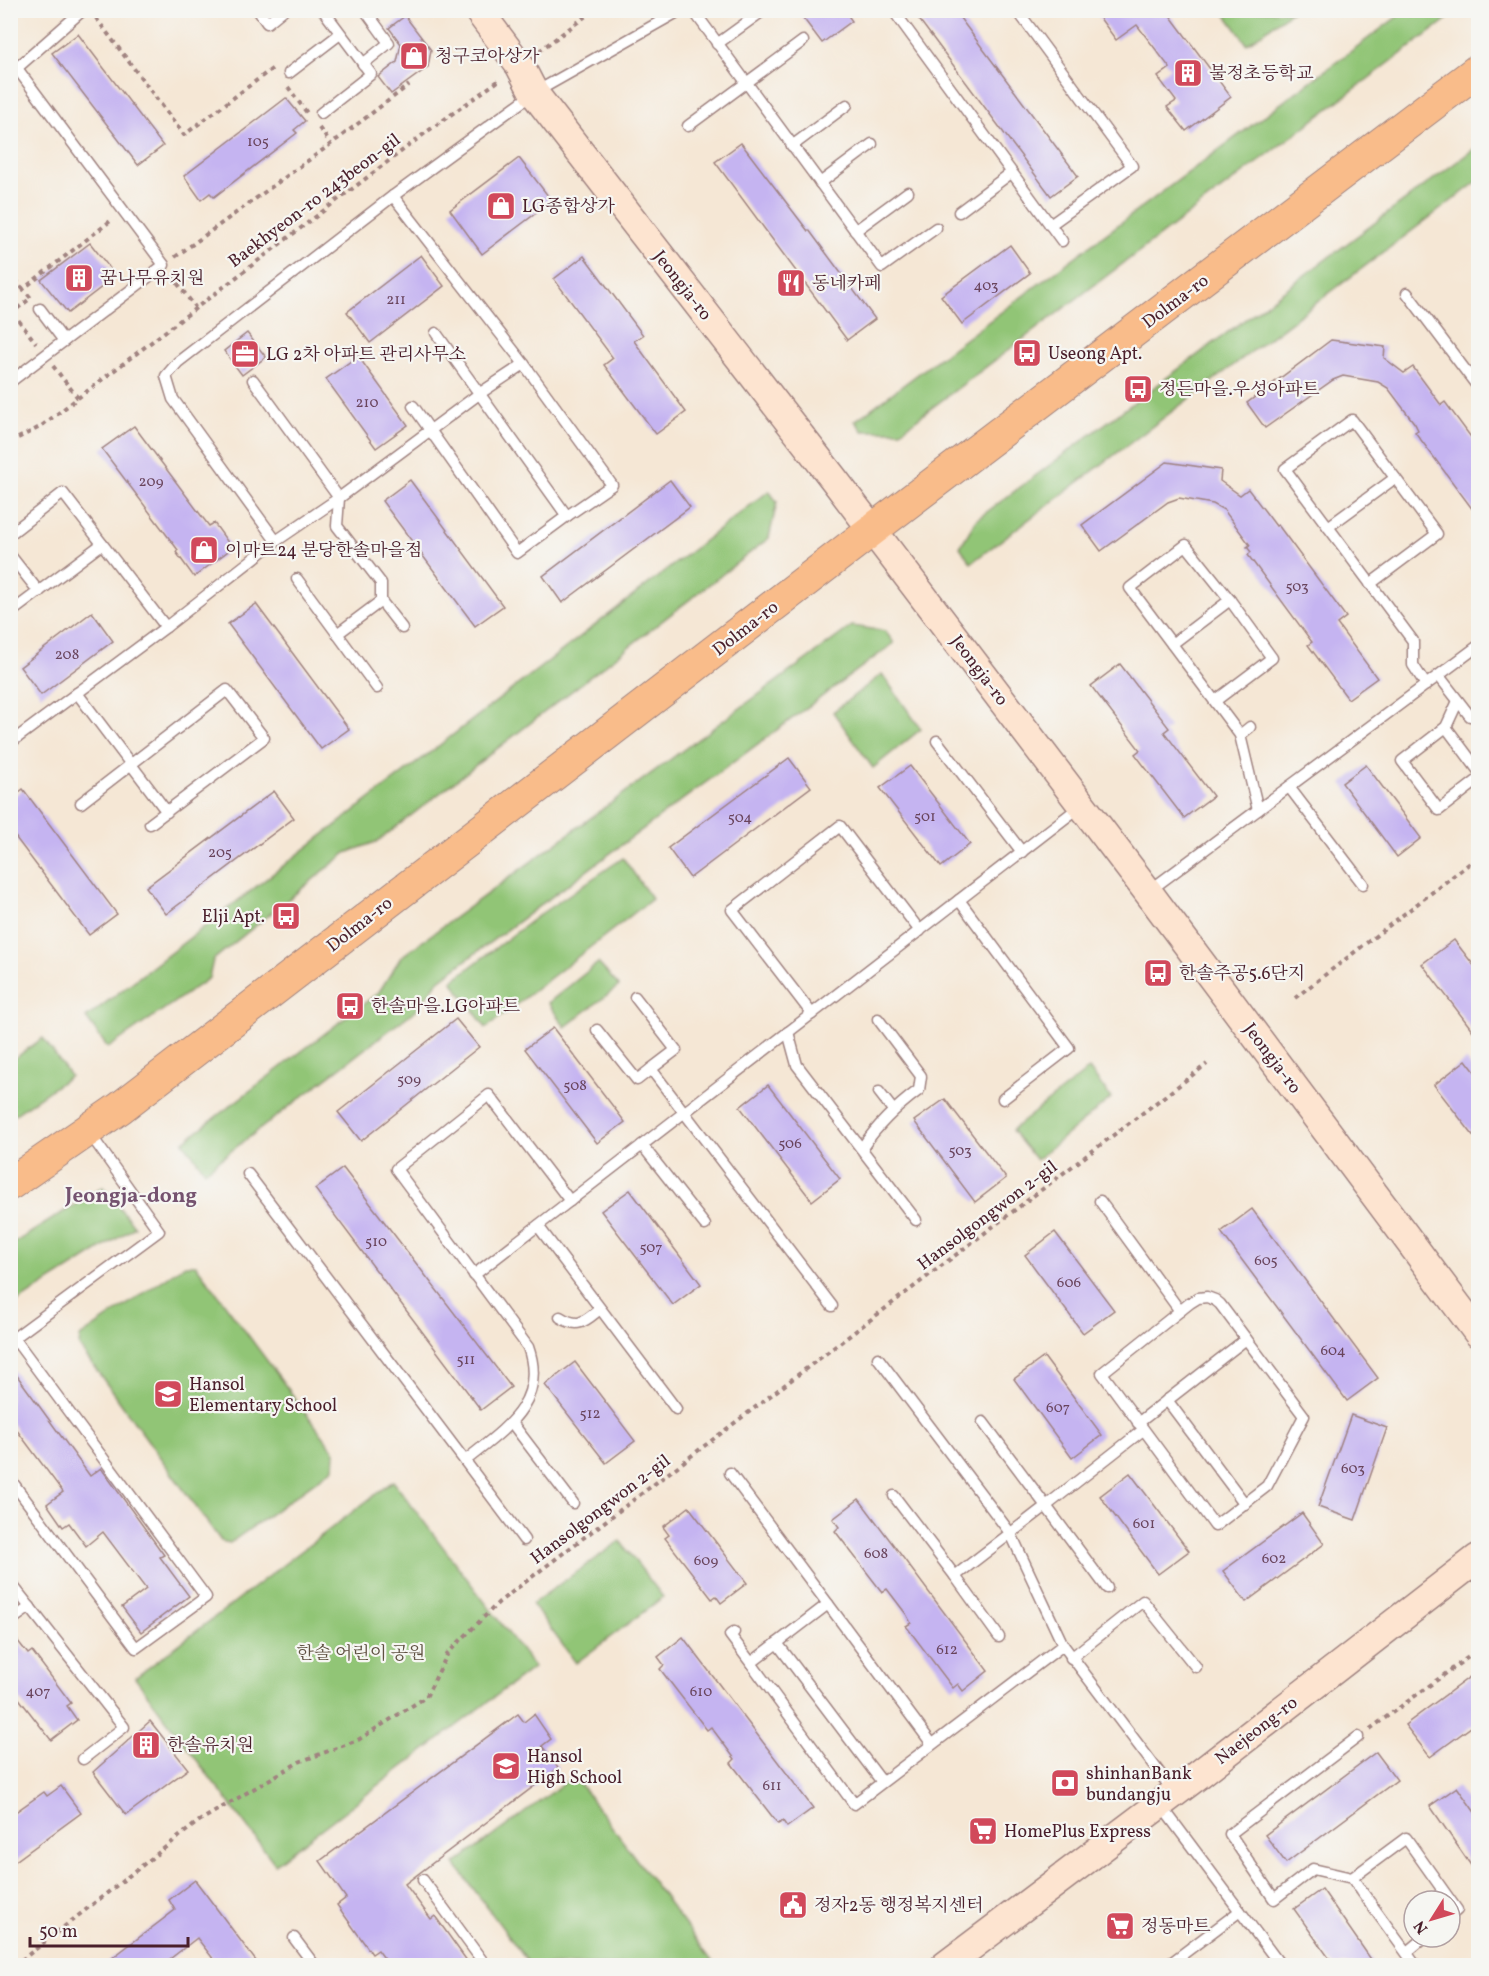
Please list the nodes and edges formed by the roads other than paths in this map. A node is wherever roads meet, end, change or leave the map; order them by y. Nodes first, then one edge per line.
1 (83, 10) edge
2 (258, 10) edge
3 (283, 10) edge
4 (322, 10) edge
5 (365, 10) edge
6 (478, 10) edge
7 (681, 10) edge
8 (693, 10) edge
9 (764, 10) edge
10 (892, 10) edge
11 (1017, 10) edge
12 (340, 34) junction
13 (803, 41) dead end
14 (717, 44) junction
15 (363, 64) junction
16 (13, 67) edge
17 (1479, 70) edge
18 (288, 73) dead end
19 (746, 83) junction
20 (534, 93) junction
21 (847, 105) dead end
22 (321, 113) dead end
23 (688, 126) dead end
24 (873, 144) dead end
25 (792, 146) junction
26 (1011, 173) junction
27 (820, 183) junction
28 (908, 192) dead end
29 (393, 196) junction
30 (959, 212) dead end
31 (1050, 225) junction
32 (936, 228) dead end
33 (855, 231) junction
34 (1062, 241) dead end
35 (1407, 293) dead end
36 (40, 309) dead end
37 (436, 333) dead end
38 (64, 341) junction
39 (524, 364) junction
40 (253, 380) dead end
41 (10, 382) edge
42 (1479, 387) edge
43 (479, 394) junction
44 (413, 406) dead end
45 (430, 430) junction
46 (1395, 478) junction
47 (339, 498) junction
48 (567, 516) junction
49 (1328, 527) junction
50 (872, 530) junction
51 (10, 534) edge
52 (276, 541) junction
53 (102, 544) junction
54 (10, 555) edge
55 (297, 579) dead end
56 (1371, 584) junction
57 (39, 592) junction
58 (1230, 600) junction
59 (381, 602) junction
60 (10, 613) edge
61 (165, 627) junction
62 (402, 628) dead end
63 (337, 634) junction
64 (1172, 644) junction
65 (1479, 646) edge
66 (1439, 675) junction
67 (1426, 685) junction
68 (377, 688) dead end
69 (77, 693) junction
70 (1215, 701) junction
71 (1458, 701) junction
72 (1470, 716) dead end
73 (1250, 727) dead end
74 (1446, 727) junction
75 (1240, 735) junction
76 (937, 741) dead end
77 (10, 742) edge
78 (130, 764) junction
79 (1479, 770) edge
80 (1479, 780) edge
81 (1289, 787) junction
82 (81, 803) dead end
83 (1082, 805) junction
84 (1258, 810) junction
85 (167, 812) junction
86 (150, 824) dead end
87 (1022, 852) junction
88 (1363, 884) dead end
89 (1148, 891) junction
90 (959, 900) junction
91 (920, 931) junction
92 (635, 997) dead end
93 (812, 1014) junction
94 (878, 1019) dead end
95 (597, 1030) dead end
96 (788, 1032) junction
97 (651, 1069) junction
98 (879, 1092) dead end
99 (1003, 1099) dead end
100 (893, 1110) junction
101 (684, 1113) junction
102 (88, 1131) junction
103 (642, 1145) junction
104 (862, 1148) junction
105 (248, 1174) dead end
106 (10, 1184) edge
107 (570, 1201) junction
108 (1100, 1201) dead end
109 (916, 1220) dead end
110 (705, 1225) dead end
111 (538, 1226) junction
112 (474, 1275) junction
113 (832, 1306) dead end
114 (600, 1308) junction
115 (1180, 1311) junction
116 (560, 1317) dead end
117 (1479, 1333) edge
118 (1246, 1338) junction
119 (12, 1342) edge
120 (879, 1358) dead end
121 (1167, 1400) junction
122 (676, 1409) dead end
123 (983, 1422) dead end
124 (512, 1423) junction
125 (1140, 1427) junction
126 (465, 1461) junction
127 (730, 1473) dead end
128 (10, 1479) edge
129 (894, 1496) dead end
130 (573, 1503) dead end
131 (1245, 1504) junction
132 (1046, 1506) junction
133 (1011, 1534) junction
134 (524, 1540) dead end
135 (1479, 1558) edge
136 (955, 1576) junction
137 (10, 1582) edge
138 (1107, 1588) dead end
139 (828, 1604) junction
140 (30, 1607) junction
141 (10, 1621) edge
142 (734, 1632) dead end
143 (999, 1637) dead end
144 (777, 1643) junction
145 (1063, 1645) junction
146 (1071, 1658) junction
147 (751, 1663) junction
148 (1196, 1667) dead end
149 (1358, 1737) road end
150 (932, 1744) junction
151 (83, 1759) dead end
152 (882, 1782) junction
153 (1167, 1798) junction
154 (1352, 1878) junction
155 (423, 1880) dead end
156 (1442, 1889) edge
157 (1240, 1911) junction
158 (294, 1938) dead end
159 (1411, 1949) edge
160 (1407, 1952) junction
161 (315, 1965) edge
162 (486, 1965) edge
163 (945, 1965) edge
164 (1167, 1965) edge
165 (1281, 1965) edge
166 (1416, 1965) edge

1 - 16 lane
2 - 3 lane
4 - 12 lane
5 - 15 lane
6 - 20 street, Jeongja-ro
7 - 20 lane
8 - 14 lane
9 - 14 lane
10 - 26 lane
11 - 31 lane
12 - 15 lane
12 - 18 lane
13 - 19 lane
14 - 19 lane
15 - 22 lane
16 - 38 lane
17 - 50 main road, Dolma-ro
19 - 23 lane
19 - 25 lane
20 - 29 lane
20 - 50 street, Jeongja-ro
21 - 25 lane
24 - 27 lane
25 - 27 lane
26 - 30 lane
26 - 31 lane
27 - 33 lane
28 - 33 lane
29 - 39 lane
29 - 52 lane
31 - 34 lane
32 - 33 lane
35 - 42 lane
36 - 38 lane
37 - 43 lane
38 - 41 lane
39 - 43 lane
39 - 48 lane
40 - 47 lane
43 - 45 lane
43 - 48 lane
44 - 45 lane
45 - 47 lane
45 - 48 lane
46 - 49 lane
46 - 49 lane
46 - 56 lane
47 - 52 lane
47 - 59 lane
49 - 56 lane
50 - 83 street, Jeongja-ro
50 - 102 main road, Dolma-ro
51 - 53 lane
52 - 61 lane
53 - 57 lane
53 - 61 lane
54 - 57 lane
55 - 63 lane
56 - 67 lane
57 - 60 lane
58 - 64 lane
58 - 64 lane
58 - 70 lane
59 - 62 lane
59 - 63 lane
61 - 69 lane
63 - 68 lane
64 - 70 lane
65 - 66 lane
66 - 67 lane
66 - 71 lane
67 - 81 lane
69 - 77 lane
69 - 78 lane
70 - 75 lane
71 - 72 lane
71 - 74 lane
73 - 75 lane
74 - 79 lane
74 - 80 lane
75 - 84 lane
76 - 87 lane
78 - 82 lane
78 - 85 lane
78 - 85 lane
81 - 84 lane
81 - 88 lane
83 - 87 lane
83 - 89 street, Jeongja-ro
84 - 89 lane
85 - 86 lane
87 - 90 lane
89 - 117 street, Jeongja-ro
90 - 91 lane
90 - 99 lane
91 - 93 lane
91 - 93 lane
92 - 97 lane
93 - 96 lane
94 - 100 lane
95 - 97 lane
96 - 101 lane
96 - 104 lane
97 - 101 lane
98 - 100 lane
100 - 104 lane
101 - 103 lane
101 - 113 lane
102 - 106 main road, Dolma-ro
102 - 119 lane
103 - 107 lane
103 - 110 lane
104 - 109 lane
105 - 126 lane
107 - 111 lane
107 - 112 lane
108 - 115 lane
111 - 112 lane
111 - 114 lane
112 - 124 lane
114 - 116 lane
114 - 122 lane
115 - 118 lane
115 - 125 lane
118 - 121 lane
118 - 131 lane
119 - 128 lane
120 - 133 lane
121 - 125 lane
121 - 131 lane
123 - 132 lane
124 - 126 lane
124 - 130 lane
125 - 131 lane
125 - 132 lane
126 - 134 lane
127 - 139 lane
129 - 136 lane
132 - 133 lane
132 - 138 lane
133 - 136 lane
133 - 145 lane
135 - 153 street, Naejeong-ro
136 - 143 lane
137 - 140 lane
139 - 144 lane
139 - 150 lane
140 - 141 lane
140 - 151 lane
142 - 147 lane
144 - 147 lane
144 - 152 lane
145 - 146 lane
145 - 150 lane
146 - 148 lane
146 - 153 lane
147 - 152 lane
149 - 154 lane
150 - 152 lane
153 - 157 lane
153 - 163 street, Naejeong-ro
154 - 156 lane
154 - 160 lane
155 - 162 lane
157 - 164 lane
157 - 165 lane
158 - 161 lane
159 - 160 lane
160 - 166 lane

